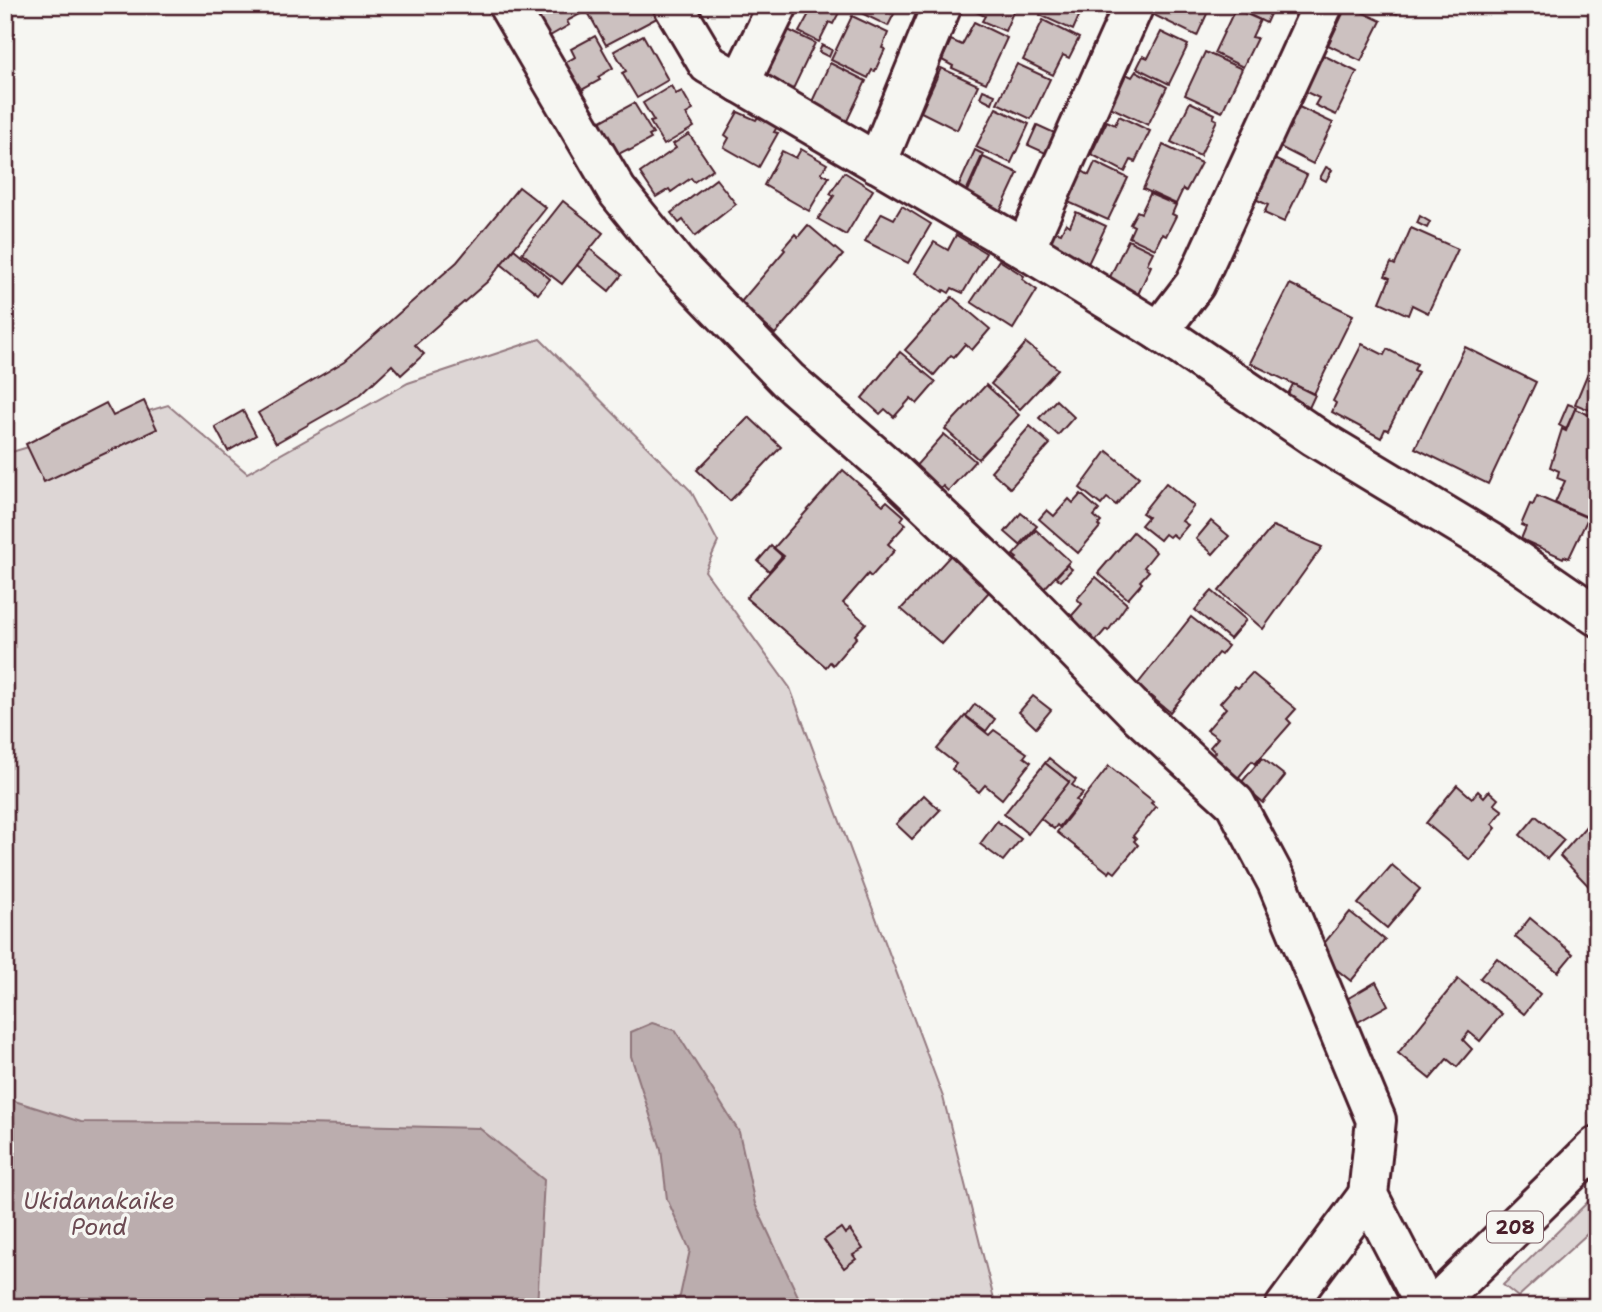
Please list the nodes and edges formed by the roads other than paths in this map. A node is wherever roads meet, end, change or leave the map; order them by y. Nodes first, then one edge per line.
1 (508, 5) edge
2 (673, 5) edge
3 (778, 5) edge
4 (942, 5) edge
5 (1134, 5) edge
6 (1323, 5) edge
7 (740, 83) junction
8 (877, 163) junction
9 (1025, 249) junction
10 (1159, 331) junction
11 (1597, 616) edge
12 (1597, 1146) edge
13 (1368, 1195) junction
14 (1285, 1307) edge
15 (1426, 1307) edge
16 (1433, 1307) edge

1 - 13 main road
2 - 7 main road
3 - 7 main road
4 - 8 main road
5 - 9 main road
6 - 10 main road
7 - 8 main road
8 - 9 main road
9 - 10 main road
10 - 11 main road
12 - 16 main road, 208
13 - 14 main road
13 - 15 main road

